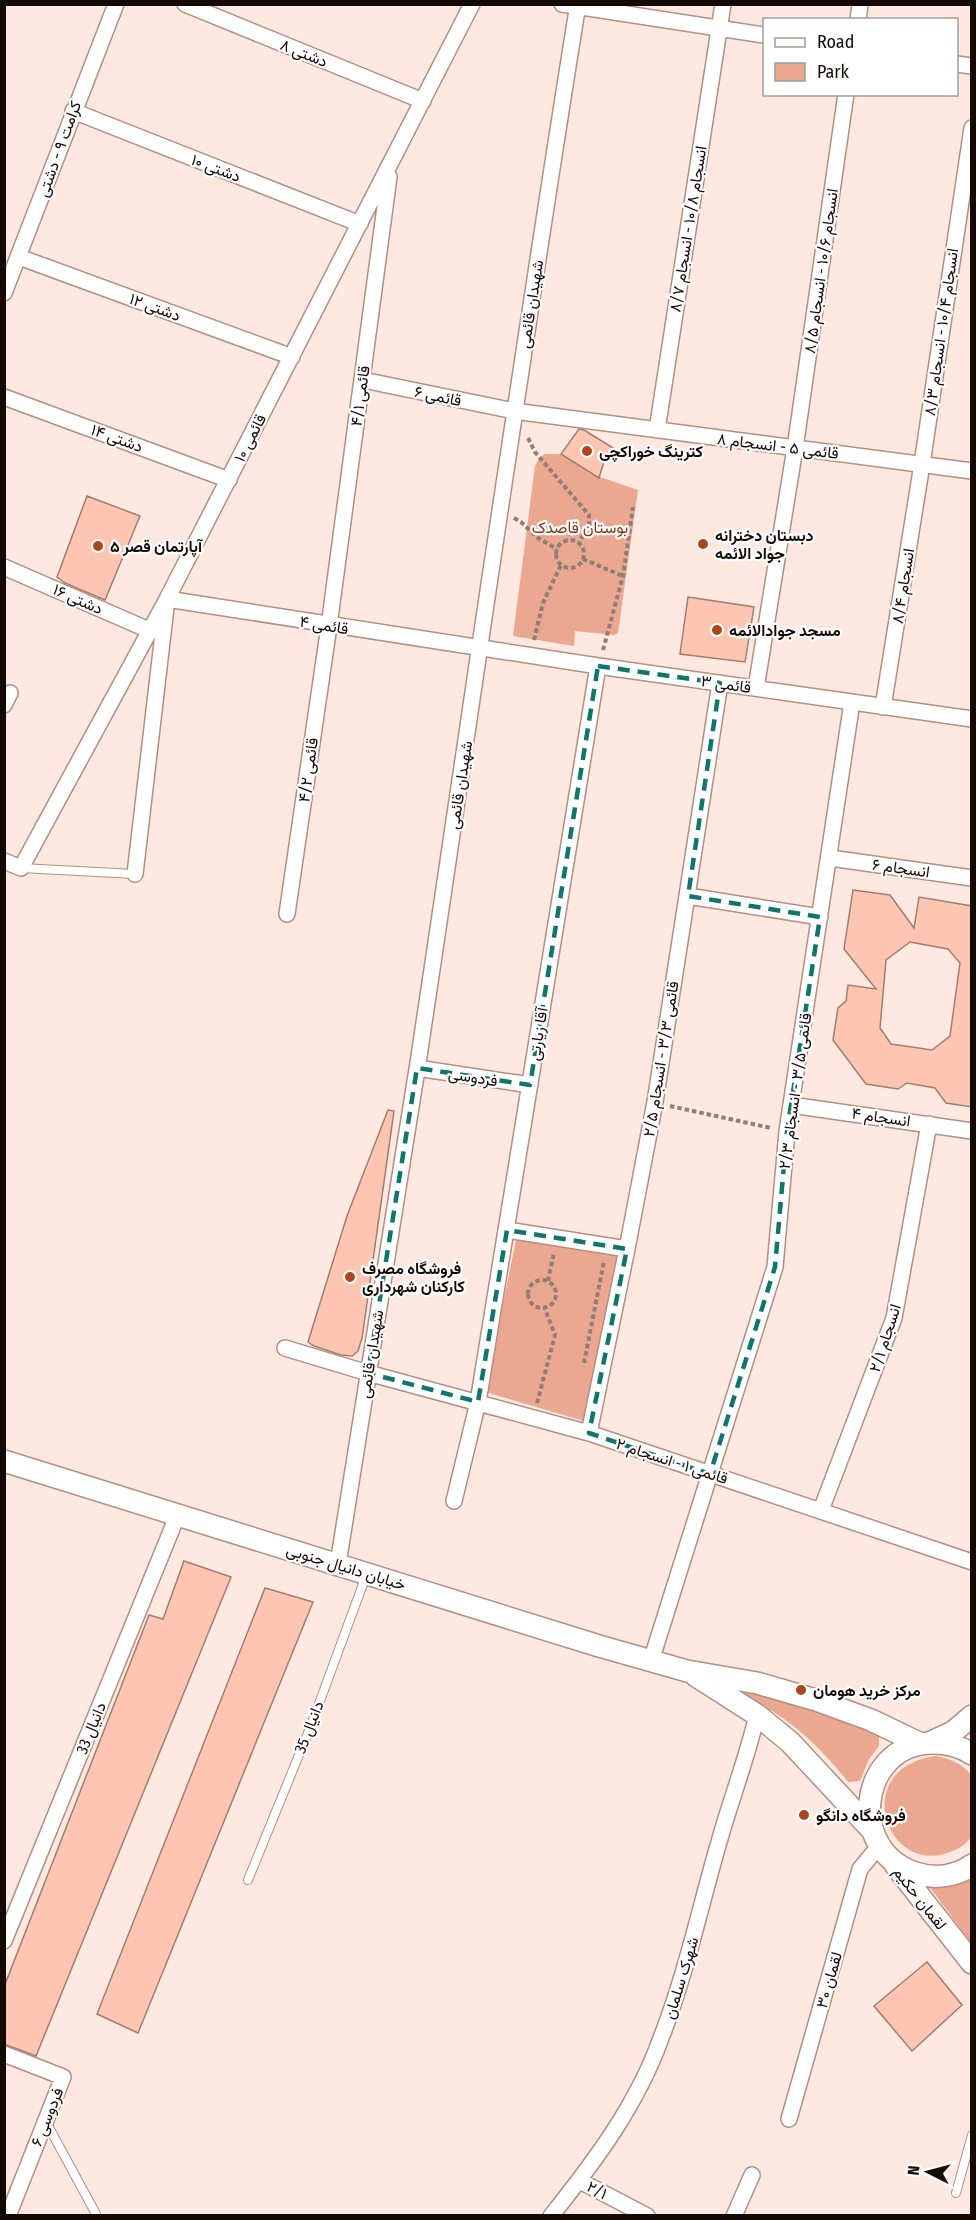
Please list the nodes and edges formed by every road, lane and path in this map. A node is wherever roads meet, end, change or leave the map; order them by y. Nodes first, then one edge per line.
1 (116, 4) edge
2 (186, 4) edge
3 (472, 4) edge
4 (723, 4) edge
5 (573, 5) edge
6 (719, 28) junction
7 (763, 35) edge
8 (846, 96) edge
9 (423, 101) junction
10 (73, 111) junction
11 (972, 128) edge
12 (390, 165) junction
13 (360, 224) junction
14 (19, 257) junction
15 (4, 293) edge
16 (292, 357) junction
17 (363, 380) junction
18 (4, 397) edge
19 (514, 411) junction
20 (657, 430) junction
21 (795, 448) junction
22 (922, 465) junction
23 (972, 471) edge
24 (229, 480) junction
25 (633, 507) dead end
26 (500, 512) junction
27 (579, 542) junction
28 (557, 549) junction
29 (583, 559) junction
30 (561, 565) junction
31 (4, 567) edge
32 (623, 576) junction
33 (167, 599) junction
34 (329, 626) junction
35 (151, 631) junction
36 (480, 649) junction
37 (530, 656) junction
38 (598, 666) junction
39 (720, 683) junction
40 (756, 688) junction
41 (852, 702) junction
42 (883, 706) junction
43 (972, 719) edge
44 (830, 858) junction
45 (4, 861) edge
46 (21, 868) junction
47 (135, 874) joint
48 (972, 878) edge
49 (688, 896) junction
50 (286, 914) dead end
51 (820, 917) junction
52 (417, 1068) junction
53 (530, 1085) junction
54 (655, 1102) junction
55 (791, 1105) junction
56 (929, 1124) junction
57 (787, 1131) junction
58 (972, 1131) edge
59 (507, 1230) junction
60 (558, 1238) junction
61 (607, 1246) junction
62 (627, 1249) junction
63 (548, 1281) junction
64 (545, 1309) junction
65 (285, 1348) dead end
66 (583, 1368) dead end
67 (368, 1373) junction
68 (527, 1400) dead end
69 (478, 1402) junction
70 (547, 1406) dead end
71 (535, 1411) junction
72 (589, 1434) junction
73 (4, 1461) edge
74 (710, 1474) junction
75 (454, 1501) dead end
76 (820, 1510) junction
77 (178, 1514) junction
78 (972, 1562) edge
79 (338, 1564) junction
80 (367, 1573) junction
81 (651, 1661) junction
82 (687, 1671) junction
83 (757, 1715) junction
84 (972, 1716) edge
85 (924, 1744) junction
86 (972, 1754) edge
87 (880, 1845) junction
88 (972, 1865) edge
89 (248, 1880) dead end
90 (4, 1941) edge
91 (972, 1963) edge
92 (4, 2054) edge
93 (789, 2119) dead end
94 (45, 2121) junction
95 (972, 2135) edge
96 (752, 2175) dead end
97 (580, 2181) junction
98 (956, 2193) dead end
99 (96, 2214) dead end
100 (8, 2216) edge
101 (551, 2216) edge
102 (647, 2216) edge
103 (734, 2216) edge

1 - 10 street, کرامت ۹ - دشتی
2 - 9 street, دشتی ۸
3 - 9 street, قائمی ۱۰
4 - 6 street, انسجام ۱۰/۸ - انسجام ۸/۷
5 - 6 street
5 - 19 street, شهیدان قائمی
6 - 7 street
6 - 20 street, انسجام ۱۰/۸ - انسجام ۸/۷
8 - 21 street, انسجام ۱۰/۶ - انسجام ۸/۵
9 - 12 street, قائمی ۱۰
10 - 13 street, دشتی ۱۰
10 - 14 street, کرامت ۹ - دشتی
11 - 22 street, انسجام ۱۰/۴ - انسجام ۸/۳
12 - 13 street, قائمی ۱۰
12 - 17 street, قائمی ۴/۱
13 - 16 street, قائمی ۱۰
14 - 15 street, کرامت ۹ - دشتی
14 - 16 street, دشتی ۱۲
16 - 24 street, قائمی ۱۰
17 - 19 street, قائمی ۶
17 - 34 street, قائمی ۴/۱
18 - 24 street, دشتی ۱۴
19 - 20 street, قائمی ۵ - انسجام ۸
19 - 26 street, شهیدان قائمی
19 - 27 path
20 - 21 street, قائمی ۵ - انسجام ۸
21 - 22 street, قائمی ۵ - انسجام ۸
21 - 40 street, انسجام ۱۰/۶ - انسجام ۸/۵
22 - 23 street, قائمی ۵ - انسجام ۸
22 - 42 street, انسجام ۸/۴
24 - 33 street, قائمی ۱۰
25 - 32 path
26 - 28 path
26 - 36 street, شهیدان قائمی
27 - 28 path
27 - 29 path
28 - 30 path
29 - 30 path
29 - 32 path
30 - 37 path
31 - 35 street, دشتی ۱۶
32 - 38 path
33 - 34 street, قائمی ۴
33 - 35 street, قائمی ۱۰
33 - 47 street
34 - 36 street, قائمی ۴
34 - 50 street, قائمی ۴/۲
35 - 46 street, قائمی ۱۰
36 - 37 street, قائمی ۳
36 - 52 street, شهیدان قائمی
37 - 38 street, قائمی ۳
38 - 39 street, قائمی ۳
38 - 53 street, آقا زیارتی
39 - 40 street, قائمی ۳
39 - 49 street, قائمی ۳/۳ - انسجام ۲/۵
40 - 41 street, قائمی ۳
41 - 42 street, قائمی ۳
41 - 44 street, قائمی ۳/۵ - انسجام ۲/۳
42 - 43 street, قائمی ۳
44 - 48 street, انسجام ۶
44 - 51 street, قائمی ۳/۵ - انسجام ۲/۳
45 - 46 street
46 - 47 lane
49 - 51 street
49 - 54 street, قائمی ۳/۳ - انسجام ۲/۵
51 - 55 street, قائمی ۳/۵ - انسجام ۲/۳
52 - 53 street, فردوسی
52 - 67 street, شهیدان قائمی
53 - 59 street, آقا زیارتی
54 - 57 path
54 - 62 street, قائمی ۳/۳ - انسجام ۲/۵
55 - 56 street, انسجام ۴
55 - 57 street, قائمی ۳/۵ - انسجام ۲/۳
56 - 58 street, انسجام ۴
56 - 76 street, انسجام ۲/۱
57 - 74 street, قائمی ۳/۵ - انسجام ۲/۳
59 - 60 street
59 - 69 street, آقا زیارتی
60 - 61 street
60 - 63 path
61 - 62 street
61 - 66 path
62 - 72 street, قائمی ۳/۳ - انسجام ۲/۵
63 - 64 path
63 - 64 path
64 - 71 path
65 - 67 street, قائمی ۱ - انسجام ۲
67 - 69 street, قائمی ۱ - انسجام ۲
67 - 79 street, شهیدان قائمی
68 - 71 path
69 - 71 street, قائمی ۱ - انسجام ۲
69 - 75 street, آقا زیارتی
70 - 71 path
71 - 72 street, قائمی ۱ - انسجام ۲
72 - 74 street, قائمی ۱ - انسجام ۲
73 - 77 main road, خیابان دانیال جنوبی
74 - 76 street, قائمی ۱ - انسجام ۲
74 - 81 street, قائمی ۳/۵ - انسجام ۲/۳
76 - 78 street, قائمی ۱ - انسجام ۲
77 - 79 main road, خیابان دانیال جنوبی
77 - 90 street, دانیال 33
79 - 80 main road, خیابان دانیال جنوبی
80 - 81 main road, خیابان دانیال جنوبی
80 - 89 lane, دانیال 35
81 - 82 main road, خیابان دانیال جنوبی
82 - 83 main road, خیابان دانیال جنوبی
82 - 85 main road, خیابان دانیال جنوبی
83 - 87 main road, خیابان دانیال جنوبی
83 - 97 street, شهرک سلمان
84 - 85 main road
85 - 86 main road, خیابان دانیال جنوبی
85 - 87 main road
87 - 88 main road
87 - 91 main road, لقمان حکیم
87 - 93 street, لقمان ۳۰
92 - 94 street, فردوسی ۶
94 - 99 lane
94 - 100 street, فردوسی ۶
95 - 98 lane
96 - 103 street
97 - 101 street, شهرک سلمان
97 - 102 street, ۲/۱

